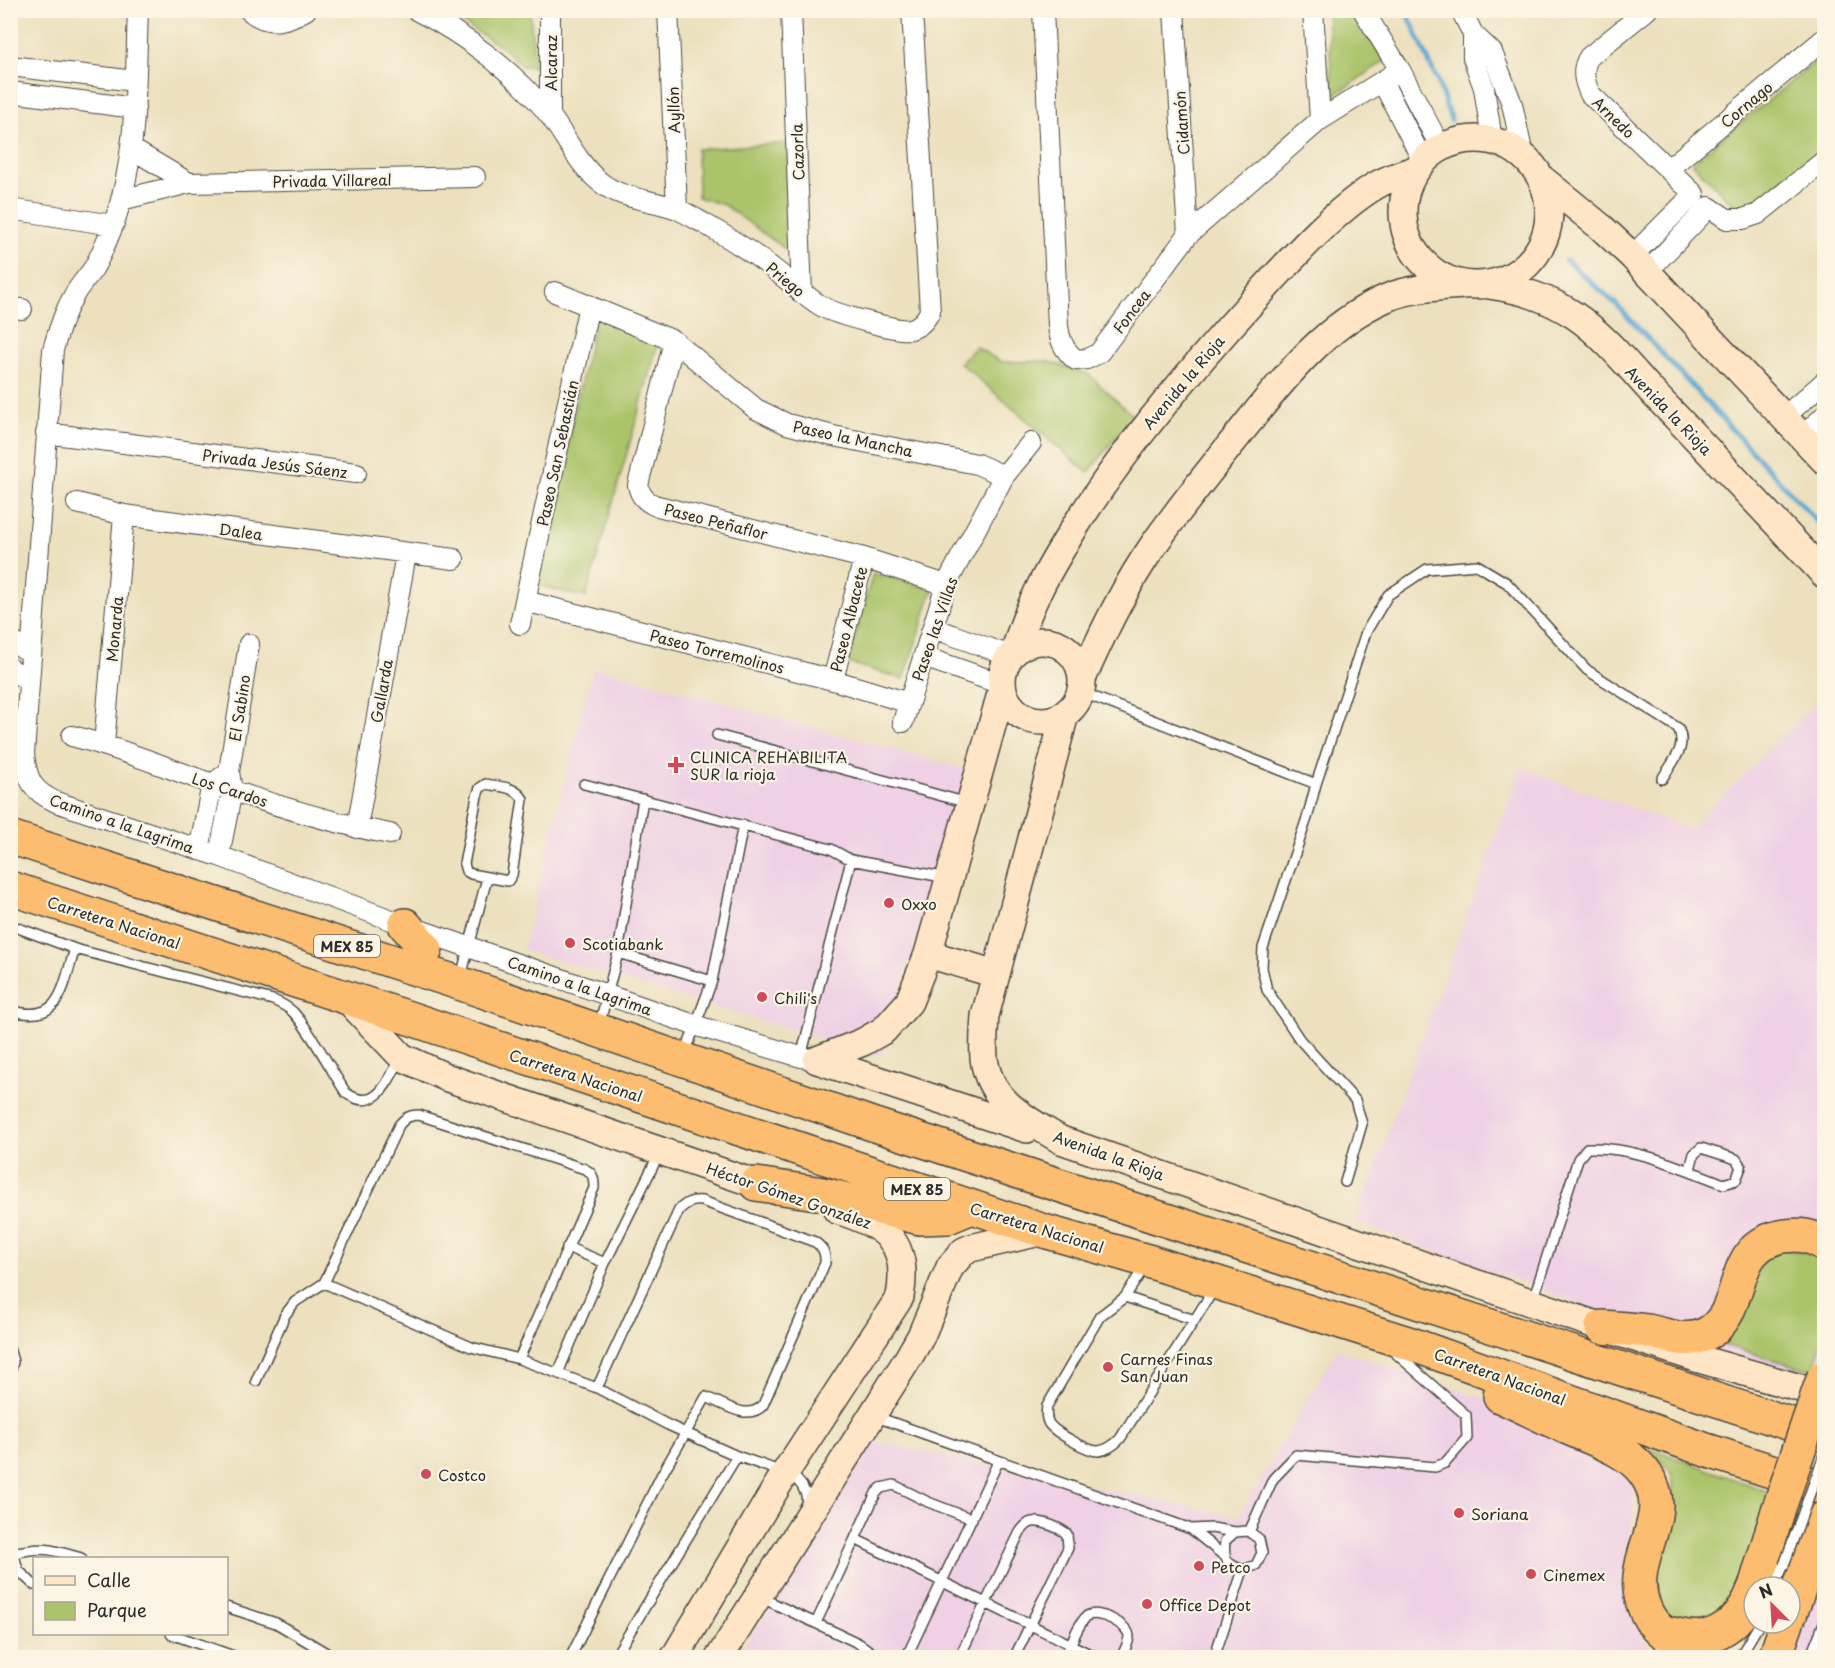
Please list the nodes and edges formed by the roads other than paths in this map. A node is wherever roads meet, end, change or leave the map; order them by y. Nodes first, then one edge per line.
1 (138, 10) edge
2 (249, 10) edge
3 (306, 10) edge
4 (417, 10) edge
5 (550, 10) edge
6 (668, 10) edge
7 (791, 10) edge
8 (912, 10) edge
9 (1043, 10) edge
10 (1174, 10) edge
11 (1313, 10) edge
12 (1363, 10) edge
13 (1461, 10) edge
14 (1647, 10) edge
15 (1473, 34) junction
16 (1824, 39) edge
17 (10, 66) edge
18 (40, 70) junction
19 (1400, 70) junction
20 (88, 76) junction
21 (135, 81) junction
22 (1382, 81) junction
23 (10, 92) edge
24 (37, 96) junction
25 (86, 102) junction
26 (135, 108) junction
27 (550, 117) junction
28 (1320, 120) junction
29 (1492, 140) junction
30 (132, 149) junction
31 (1523, 155) junction
32 (1427, 159) junction
33 (1824, 161) edge
34 (1668, 169) junction
35 (475, 177) dead end
36 (1542, 179) junction
37 (189, 183) junction
38 (121, 200) junction
39 (10, 209) edge
40 (677, 209) junction
41 (113, 225) junction
42 (1188, 235) junction
43 (1640, 264) junction
44 (1476, 285) junction
45 (555, 292) dead end
46 (802, 294) junction
47 (589, 305) junction
48 (674, 340) junction
49 (1824, 382) edge
50 (1824, 416) edge
51 (1784, 417) junction
52 (46, 433) junction
53 (1803, 436) junction
54 (1031, 443) dead end
55 (1824, 460) edge
56 (356, 473) dead end
57 (1004, 476) junction
58 (77, 503) dead end
59 (124, 515) junction
60 (406, 554) junction
61 (864, 558) junction
62 (454, 559) dead end
63 (1824, 574) edge
64 (946, 585) junction
65 (525, 601) junction
66 (520, 624) dead end
67 (933, 628) junction
68 (10, 640) edge
69 (249, 644) dead end
70 (31, 653) junction
71 (1012, 654) junction
72 (924, 657) junction
73 (10, 668) edge
74 (833, 680) junction
75 (28, 682) junction
76 (1081, 686) junction
77 (1002, 687) junction
78 (909, 703) junction
79 (1065, 714) junction
80 (903, 722) dead end
81 (717, 735) dead end
82 (72, 736) dead end
83 (104, 744) junction
84 (1662, 779) dead end
85 (231, 781) junction
86 (212, 784) junction
87 (584, 784) dead end
88 (1316, 784) junction
89 (643, 799) junction
90 (970, 803) junction
91 (743, 825) junction
92 (357, 828) junction
93 (390, 834) dead end
94 (10, 837) edge
95 (200, 849) junction
96 (219, 856) junction
97 (851, 860) junction
98 (487, 878) junction
99 (950, 879) junction
100 (10, 888) edge
101 (10, 925) edge
102 (405, 925) junction
103 (470, 946) junction
104 (75, 949) junction
105 (618, 953) junction
106 (928, 954) junction
107 (405, 966) junction
108 (996, 974) junction
109 (712, 981) junction
110 (459, 983) junction
111 (606, 995) junction
112 (347, 999) junction
113 (10, 1010) edge
114 (694, 1025) junction
115 (598, 1031) junction
116 (402, 1057) junction
117 (683, 1058) junction
118 (809, 1058) junction
119 (1061, 1140) junction
120 (661, 1150) junction
121 (1690, 1169) junction
122 (1345, 1182) dead end
123 (756, 1184) junction
124 (972, 1207) junction
125 (1044, 1231) junction
126 (1824, 1244) edge
127 (567, 1247) junction
128 (1148, 1261) junction
129 (605, 1263) junction
130 (1217, 1282) junction
131 (324, 1283) junction
132 (1125, 1297) junction
133 (1532, 1303) junction
134 (1195, 1320) junction
135 (1602, 1327) junction
136 (1370, 1331) junction
137 (1411, 1344) junction
138 (10, 1351) edge
139 (519, 1359) junction
140 (10, 1372) edge
141 (558, 1372) junction
142 (1824, 1376) edge
143 (256, 1381) dead end
144 (597, 1388) junction
145 (1824, 1395) edge
146 (872, 1416) junction
147 (686, 1434) junction
148 (1824, 1435) edge
149 (1824, 1455) edge
150 (737, 1456) junction
151 (998, 1462) junction
152 (785, 1473) junction
153 (1824, 1488) edge
154 (806, 1518) junction
155 (1824, 1518) edge
156 (972, 1519) junction
157 (1191, 1528) junction
158 (1235, 1532) junction
159 (1249, 1532) junction
160 (855, 1539) junction
161 (10, 1541) edge
162 (13, 1553) junction
163 (1223, 1555) junction
164 (78, 1557) edge
165 (1784, 1565) junction
166 (1243, 1570) junction
167 (1758, 1575) edge
168 (1779, 1575) edge
169 (1783, 1575) edge
170 (942, 1581) junction
171 (1802, 1581) edge
172 (33, 1584) edge
173 (757, 1595) junction
174 (986, 1603) junction
175 (228, 1608) edge
176 (1742, 1611) edge
177 (816, 1623) junction
178 (1824, 1623) edge
179 (1031, 1624) junction
180 (174, 1635) edge
181 (1753, 1635) edge
182 (1783, 1635) edge
183 (1072, 1643) junction
184 (1670, 1645) edge
185 (239, 1658) edge
186 (335, 1658) edge
187 (570, 1658) edge
188 (614, 1658) edge
189 (674, 1658) edge
190 (719, 1658) edge
191 (880, 1658) edge
192 (906, 1658) edge
193 (959, 1658) edge
194 (1014, 1658) edge
195 (1065, 1658) edge
196 (1098, 1658) edge
197 (1121, 1658) edge
198 (1214, 1658) edge
199 (1739, 1658) edge
200 (1775, 1658) edge
201 (1810, 1658) edge

1 - 21 street, Camino a la Lagrima
2 - 3 street
4 - 27 street, Priego
5 - 27 street, Alcaraz
6 - 40 street, Ayllón
7 - 46 street, Cazorla
8 - 46 street, Priego
9 - 42 street, Foncea
10 - 42 street, Cidamón
11 - 28 street
12 - 19 street
13 - 15 street
14 - 34 street, Arnedo
15 - 29 street
15 - 31 street
16 - 34 street, Cornago
17 - 18 street
18 - 20 street
18 - 24 street
19 - 22 street, Foncea
19 - 32 street
20 - 21 street
20 - 25 street
21 - 26 street, Camino a la Lagrima
22 - 28 street, Foncea
22 - 32 street
23 - 24 street
24 - 25 street
25 - 26 street
26 - 30 street, Camino a la Lagrima
27 - 40 street, Priego
28 - 42 street, Foncea
29 - 31 street
29 - 32 street
30 - 37 street
30 - 38 street, Camino a la Lagrima
31 - 36 street
32 - 44 street
32 - 71 street, Avenida la Rioja
33 - 43 street
34 - 43 street, Arnedo
35 - 37 street, Privada Villareal
36 - 43 street
36 - 44 street
37 - 38 street, Privada Villareal
38 - 41 street, Camino a la Lagrima
39 - 41 street
40 - 46 street, Priego
41 - 52 street, Camino a la Lagrima
43 - 51 street
44 - 63 street, Avenida la Rioja
44 - 76 street, Avenida la Rioja
45 - 47 street, Paseo la Mancha
47 - 48 street, Paseo la Mancha
47 - 65 street, Paseo San Sebastián
48 - 57 street, Paseo la Mancha
48 - 61 street, Paseo Peñaflor
49 - 51 street
50 - 53 street
51 - 53 street
52 - 56 street, Privada Jesús Sáenz
52 - 70 street, Camino a la Lagrima
53 - 55 street
54 - 57 street, Paseo las Villas
57 - 64 street, Paseo las Villas
58 - 59 street, Dalea
59 - 60 street, Dalea
59 - 83 street, Monarda
60 - 62 street, Dalea
60 - 92 street, Gallarda
61 - 64 street, Paseo Peñaflor
61 - 74 street, Paseo Albacete
64 - 67 street, Paseo las Villas
65 - 66 street, Paseo San Sebastián
65 - 74 street, Paseo Torremolinos
67 - 71 street
67 - 72 street, Paseo las Villas
68 - 70 street
69 - 85 street, El Sabino
70 - 75 street, Camino a la Lagrima
71 - 76 street
71 - 77 street
72 - 77 street
72 - 78 street, Paseo las Villas
73 - 75 street
74 - 78 street, Paseo Torremolinos
75 - 95 street, Camino a la Lagrima
76 - 79 street
76 - 88 lane
77 - 79 street
77 - 90 street
78 - 80 street, Paseo las Villas
79 - 108 street, Avenida la Rioja
81 - 90 lane
82 - 83 street, Los Cardos
83 - 86 street, Los Cardos
84 - 88 lane
85 - 86 street
85 - 92 street, Los Cardos
85 - 96 street, El Sabino
86 - 95 street
87 - 89 lane
88 - 122 lane
89 - 91 lane
89 - 105 lane
90 - 99 street
91 - 97 lane
91 - 109 lane
92 - 93 street, Los Cardos
94 - 107 highway, MEX 85
95 - 96 street, Camino a la Lagrima
96 - 102 street, Camino a la Lagrima
97 - 99 lane
97 - 118 lane
98 - 98 lane
98 - 103 lane
99 - 106 street
100 - 112 highway, Carretera Nacional / MEX 85
101 - 104 lane
102 - 103 street, Camino a la Lagrima
102 - 107 highway
103 - 110 lane
103 - 111 street, Camino a la Lagrima
104 - 113 lane
104 - 116 lane
105 - 109 lane
105 - 111 lane
106 - 108 street
106 - 118 street
107 - 110 highway, MEX 85
108 - 119 street, Avenida la Rioja
109 - 114 lane
110 - 115 highway, MEX 85
111 - 114 street, Camino a la Lagrima
111 - 115 lane
112 - 116 street, Héctor Gómez González
112 - 124 highway, Carretera Nacional / MEX 85
114 - 117 lane
114 - 118 street, Camino a la Lagrima
115 - 117 highway, MEX 85
116 - 120 street, Héctor Gómez González
117 - 148 highway, MEX 85
118 - 119 street
119 - 133 street, Avenida la Rioja
120 - 123 street, Héctor Gómez González
120 - 129 lane
121 - 121 lane
121 - 133 lane
123 - 124 highway
123 - 152 street, Héctor Gómez González
124 - 125 highway, Carretera Nacional / MEX 85
125 - 128 highway, Carretera Nacional / MEX 85
125 - 146 street
126 - 135 highway
127 - 129 lane
127 - 131 lane
127 - 139 lane
128 - 130 highway, Carretera Nacional / MEX 85
128 - 132 lane
129 - 141 lane
130 - 134 lane
130 - 136 highway, Carretera Nacional / MEX 85
131 - 139 lane
131 - 143 lane
132 - 134 lane
132 - 134 lane
133 - 135 street, Avenida la Rioja
135 - 145 street, Avenida la Rioja
136 - 137 highway, Carretera Nacional / MEX 85
136 - 159 lane
137 - 153 highway, Carretera Nacional / MEX 85
137 - 184 highway
138 - 140 lane
139 - 141 lane
141 - 144 lane
142 - 167 highway, bridge
144 - 147 lane
144 - 147 lane
146 - 151 lane
146 - 154 street
147 - 150 lane
147 - 187 lane
149 - 165 lane, bridge
150 - 152 lane
150 - 188 lane
151 - 156 lane
151 - 157 lane
152 - 154 lane
152 - 189 street, Héctor Gómez González
154 - 173 street
155 - 171 highway
156 - 160 lane
156 - 170 lane
157 - 158 lane
157 - 163 lane
158 - 159 lane
158 - 163 lane
159 - 166 lane
160 - 170 lane
160 - 177 lane
161 - 162 lane
162 - 164 lane
162 - 172 lane
163 - 166 lane
165 - 168 lane
165 - 169 lane
166 - 198 lane
170 - 174 lane
170 - 192 lane
173 - 177 lane
173 - 190 street
174 - 179 lane
174 - 179 lane
174 - 193 lane
175 - 186 lane
176 - 184 highway
177 - 191 lane
178 - 201 lane
179 - 183 lane
179 - 194 lane
180 - 185 lane
181 - 199 lane
182 - 200 highway
183 - 195 lane
183 - 196 lane
183 - 197 lane

